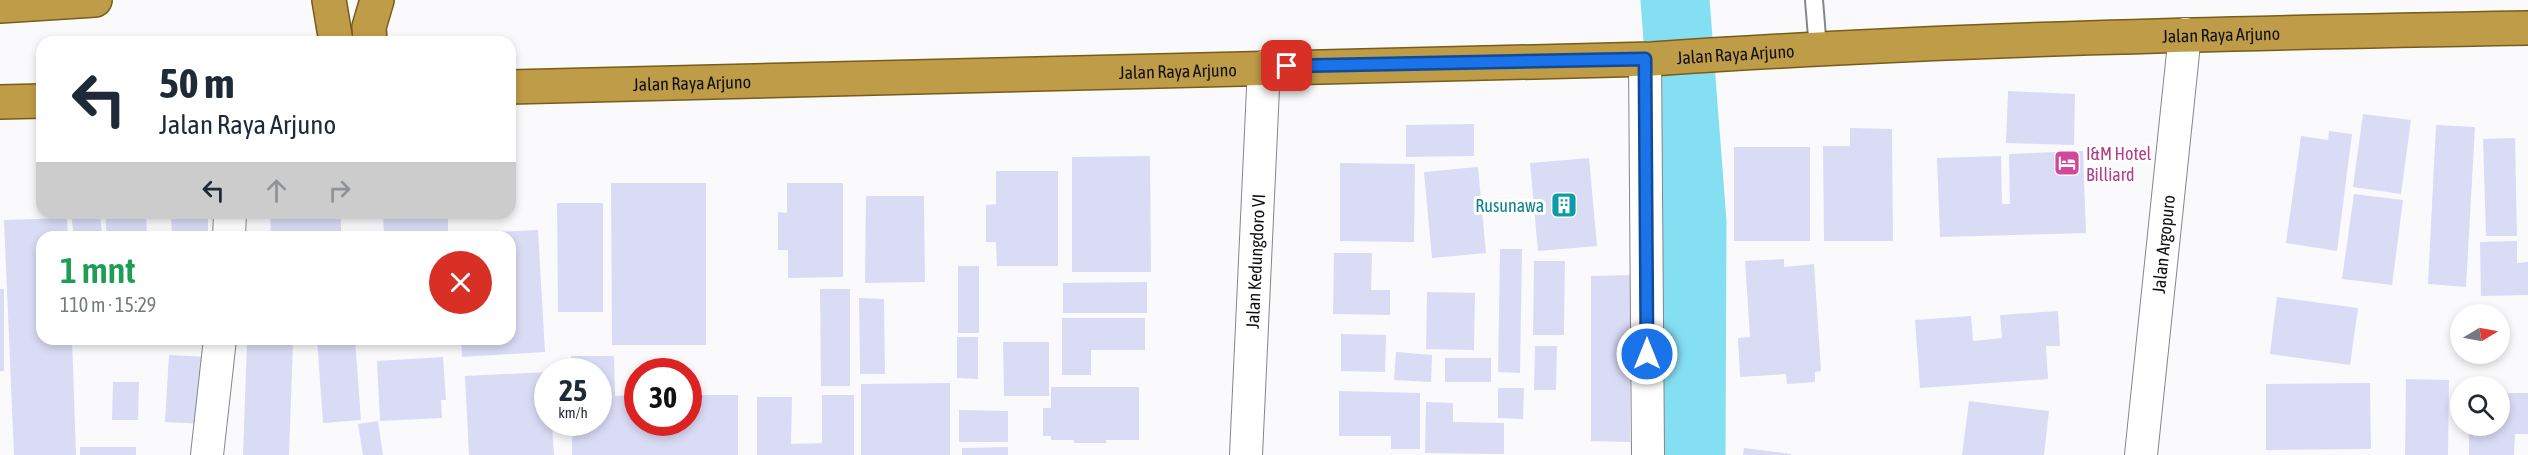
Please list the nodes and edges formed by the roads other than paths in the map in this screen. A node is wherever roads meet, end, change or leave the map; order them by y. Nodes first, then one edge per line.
1 (95, 0) edge
2 (329, 0) edge
3 (377, 0) edge
4 (1814, 0) edge
5 (0, 6) edge
6 (2528, 28) edge
7 (2185, 34) junction
8 (335, 36) edge
9 (370, 36) edge
10 (1818, 49) junction
11 (1648, 59) junction
12 (1263, 67) junction
13 (516, 87) edge
14 (36, 101) edge
15 (0, 102) edge
16 (219, 345) edge
17 (207, 455) edge
18 (1246, 455) edge
19 (1648, 455) edge
20 (2140, 455) edge

1 - 5 highway
2 - 8 highway
3 - 9 highway
4 - 10 lane
6 - 7 highway, Jalan Raya Arjuno
7 - 10 highway, Jalan Raya Arjuno
7 - 20 street, Jalan Argopuro
10 - 11 highway, Jalan Raya Arjuno
11 - 12 highway, Jalan Raya Arjuno
11 - 19 street
12 - 13 highway, Jalan Raya Arjuno
12 - 18 street, Jalan Kedungdoro VI
14 - 15 highway
16 - 17 street

